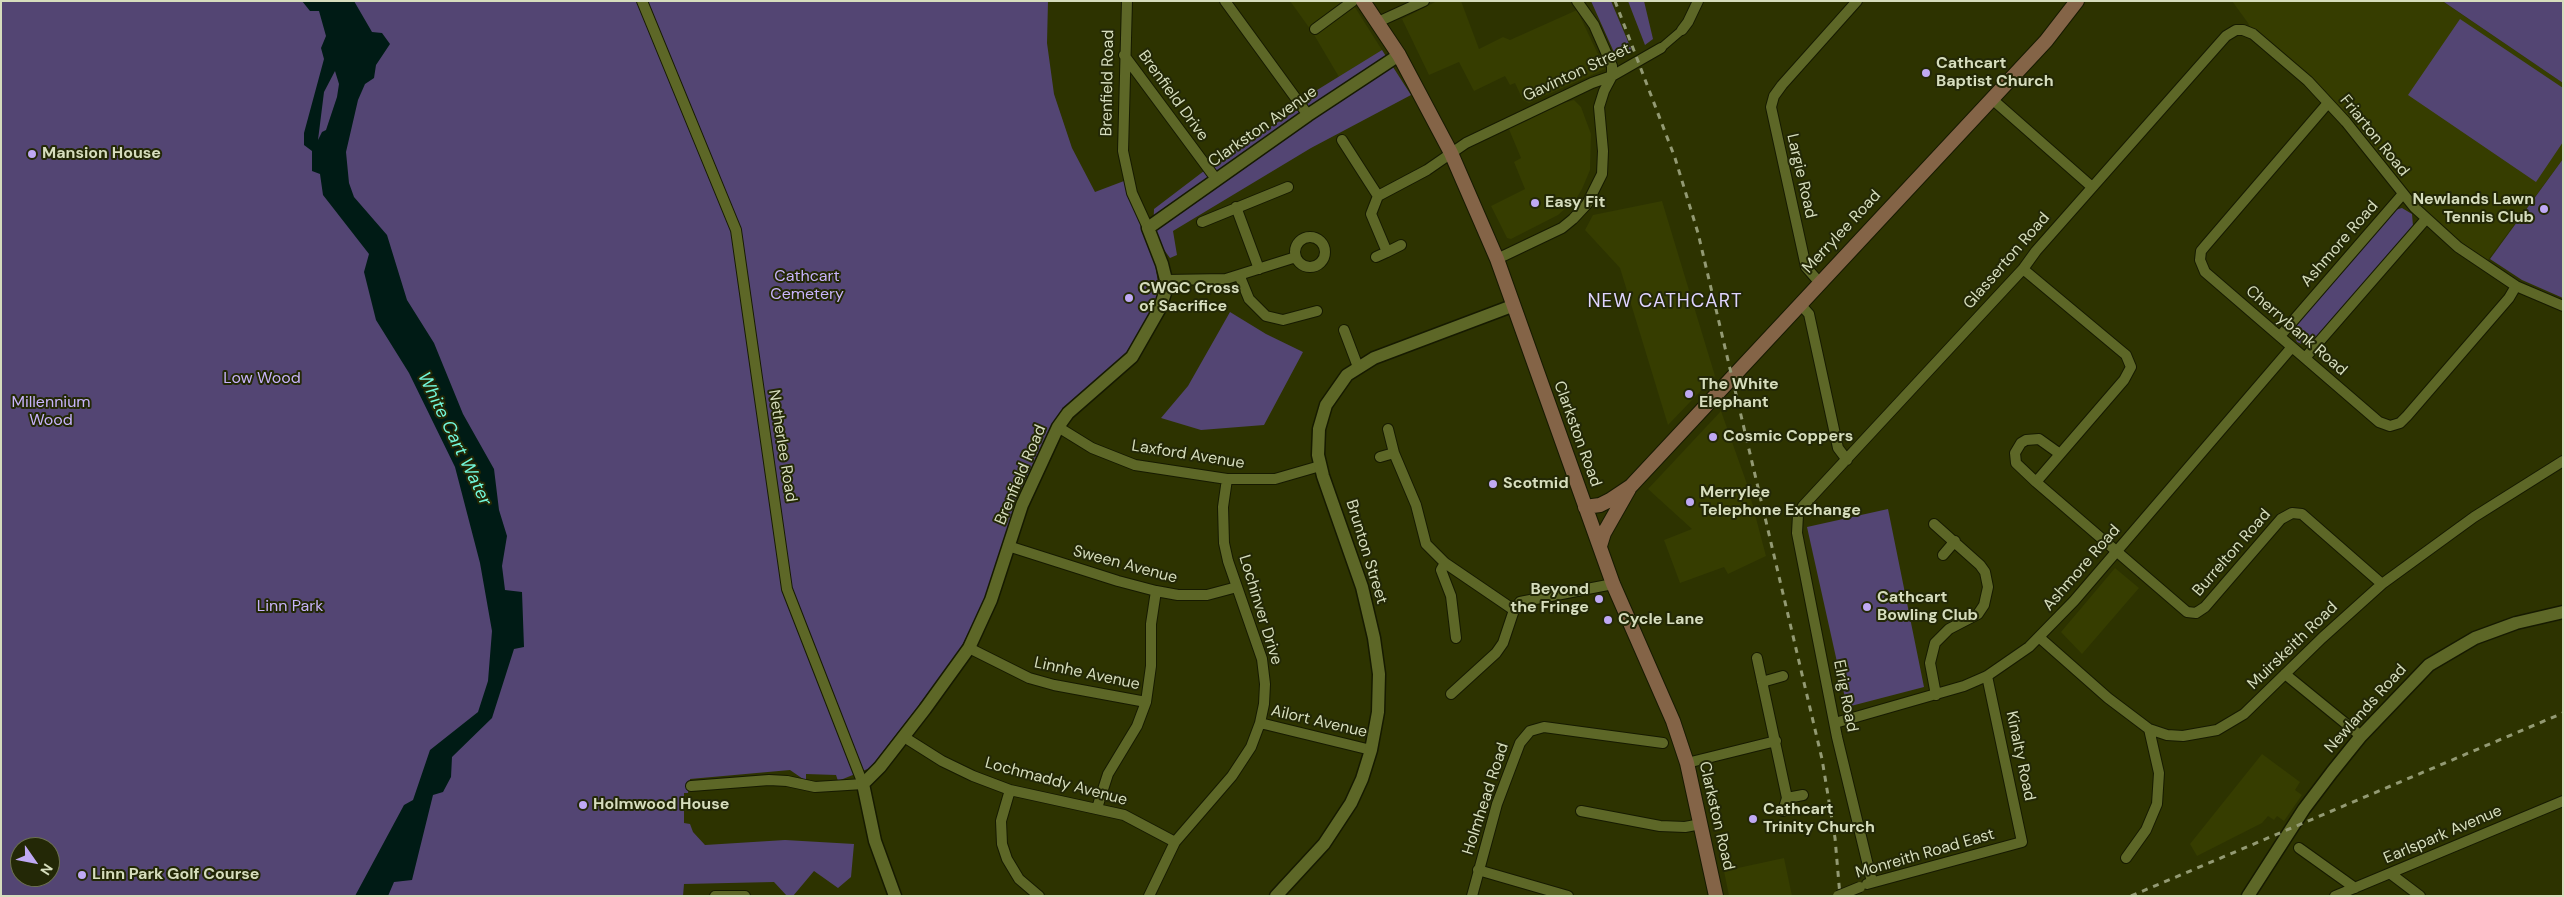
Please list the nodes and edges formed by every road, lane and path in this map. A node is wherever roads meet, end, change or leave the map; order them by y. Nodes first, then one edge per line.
1 (642, 1) edge
2 (1127, 1) edge
3 (1225, 1) edge
4 (1353, 1) edge
5 (1363, 1) edge
6 (1424, 1) edge
7 (1577, 1) edge
8 (1698, 1) edge
9 (1857, 1) edge
10 (2077, 1) edge
11 (1378, 22) junction
12 (1315, 29) dead end
13 (1682, 30) joint
14 (2240, 30) joint
15 (1661, 48) joint
16 (1124, 55) junction
17 (1398, 55) junction
18 (1612, 76) junction
19 (1992, 98) junction
20 (2328, 103) junction
21 (1308, 115) junction
22 (1342, 140) dead end
23 (1451, 153) junction
24 (1216, 180) junction
25 (1288, 187) dead end
26 (2092, 187) junction
27 (2402, 194) junction
28 (1378, 196) junction
29 (1236, 207) junction
30 (2426, 219) junction
31 (1202, 222) dead end
32 (1148, 228) junction
33 (1401, 245) dead end
34 (1387, 252) junction
35 (1296, 257) dead end
36 (1376, 257) dead end
37 (1497, 259) junction
38 (2023, 269) junction
39 (1259, 270) junction
40 (1240, 277) junction
41 (1166, 280) junction
42 (1819, 282) junction
43 (2516, 286) junction
44 (1800, 304) junction
45 (1512, 306) junction
46 (2563, 306) edge
47 (1317, 312) dead end
48 (1344, 330) dead end
49 (2280, 336) junction
50 (2292, 347) junction
51 (2305, 358) junction
52 (1358, 367) junction
53 (1058, 427) junction
54 (1388, 429) dead end
55 (1394, 453) junction
56 (2060, 454) junction
57 (1380, 457) dead end
58 (1847, 460) junction
59 (2563, 461) edge
60 (1320, 466) junction
61 (1227, 479) junction
62 (2036, 482) junction
63 (1628, 491) junction
64 (1587, 513) junction
65 (1798, 515) joint
66 (1934, 524) dead end
67 (1955, 542) junction
68 (1008, 546) junction
69 (1600, 546) junction
70 (2116, 552) junction
71 (1943, 555) dead end
72 (1445, 562) junction
73 (1613, 584) junction
74 (2382, 584) junction
75 (1237, 587) junction
76 (1156, 591) junction
77 (1514, 610) junction
78 (2563, 612) edge
79 (1456, 638) dead end
80 (2040, 638) junction
81 (969, 648) junction
82 (1757, 658) dead end
83 (2285, 674) junction
84 (1783, 676) dead end
85 (1987, 676) junction
86 (1762, 682) junction
87 (1451, 694) dead end
88 (1936, 694) junction
89 (1146, 702) junction
90 (1260, 723) junction
91 (1835, 723) junction
92 (2149, 729) junction
93 (2361, 736) junction
94 (904, 737) junction
95 (1776, 741) junction
96 (1663, 743) dead end
97 (1371, 750) junction
98 (1687, 763) junction
99 (864, 784) junction
100 (691, 786) dead end
101 (1010, 790) junction
102 (1803, 795) dead end
103 (1787, 798) junction
104 (2563, 801) edge
105 (1097, 808) junction
106 (1581, 811) dead end
107 (1783, 811) dead end
108 (1701, 824) junction
109 (1175, 842) junction
110 (2022, 842) joint
111 (2300, 848) dead end
112 (2126, 858) dead end
113 (1478, 870) junction
114 (2391, 874) junction
115 (1872, 882) junction
116 (2355, 888) junction
117 (715, 896) edge
118 (745, 896) edge
119 (895, 896) edge
120 (1039, 896) edge
121 (1149, 896) edge
122 (1276, 896) edge
123 (1472, 896) edge
124 (1568, 896) edge
125 (1716, 896) edge
126 (1838, 896) edge
127 (2248, 896) edge
128 (2335, 896) edge
129 (2420, 896) edge

1 - 99 street, Netherlee Road
2 - 16 street, Brenfield Road
3 - 21 street
4 - 12 street
5 - 11 main road, Clarkston Road
6 - 11 street
7 - 18 street
8 - 13 street, Gavinton Street
9 - 42 street, Largie Road
10 - 19 main road, Merrylee Road
11 - 17 main road, Clarkston Road
13 - 15 street, Gavinton Street
14 - 20 street, Friarton Road
14 - 26 street, Glasserton Road
15 - 18 street, Gavinton Street
16 - 24 street, Brenfield Drive
16 - 32 street, Brenfield Road
17 - 21 street, Clarkston Avenue
17 - 23 main road, Clarkston Road
18 - 23 street, Gavinton Street
18 - 37 street
19 - 26 street
19 - 42 main road, Merrylee Road
20 - 27 street, Friarton Road
20 - 49 street, Cherrybank Road
21 - 24 street, Clarkston Avenue
22 - 28 street
23 - 28 street, Gavinton Street
23 - 37 main road, Clarkston Road
24 - 32 street, Clarkston Avenue
25 - 29 street
26 - 38 street, Glasserton Road
27 - 30 street, Friarton Road
27 - 49 street, Ashmore Road
28 - 34 street
29 - 31 street
29 - 39 street
30 - 43 street, Friarton Road
30 - 51 street
32 - 41 street, Brenfield Road
33 - 34 street
34 - 36 street
35 - 39 street
37 - 45 main road, Clarkston Road
38 - 56 street
38 - 58 street, Glasserton Road
39 - 40 street
40 - 41 street
40 - 47 street
41 - 53 street, Brenfield Road
42 - 44 main road, Merrylee Road
43 - 46 street, Friarton Road
43 - 51 street, Cherrybank Road
44 - 58 street
44 - 63 main road, Merrylee Road
45 - 52 street, Brunton Street
45 - 64 main road, Clarkston Road
48 - 52 street
49 - 50 street, Cherrybank Road
50 - 51 street, Cherrybank Road
50 - 70 street, Ashmore Road
52 - 60 street, Brunton Street
53 - 61 street, Laxford Avenue
53 - 68 street, Brenfield Road
54 - 55 street
55 - 57 street
55 - 72 street
56 - 62 street
56 - 62 street, Burrelton Road
58 - 65 street, Glasserton Road
59 - 74 street, Muirskeith Road
60 - 61 street, Laxford Avenue
60 - 97 street, Brunton Street
61 - 75 street, Lochinver Drive
62 - 70 street, Burrelton Road
63 - 64 main road, Merrylee Road
63 - 69 main road, Merrylee Road
64 - 69 main road, Clarkston Road
65 - 91 street, Elrig Road
66 - 67 street
67 - 71 street
67 - 88 street
68 - 76 street, Sween Avenue
68 - 81 street, Brenfield Road
69 - 73 main road, Clarkston Road
70 - 74 street, Burrelton Road
70 - 80 street, Ashmore Road
72 - 77 street
72 - 79 street
73 - 77 street
73 - 98 main road, Clarkston Road
74 - 83 street, Muirskeith Road
75 - 76 street, Sween Avenue
75 - 90 street, Lochinver Drive
76 - 89 street
77 - 87 street
78 - 93 street, Newlands Road
80 - 85 street, Ashmore Road
80 - 92 street, Muirskeith Road
81 - 89 street, Linnhe Avenue
81 - 94 street, Brenfield Road
82 - 86 street
83 - 92 street, Muirskeith Road
83 - 93 street
84 - 86 street
85 - 88 street, Ashmore Road
85 - 110 street, Kinalty Road
86 - 95 street
88 - 91 street, Ashmore Road
89 - 105 street
90 - 97 street, Ailort Avenue
90 - 109 street, Lochinver Drive
91 - 115 street, Elrig Road
92 - 112 street
93 - 127 street, Newlands Road
94 - 99 street, Brenfield Road
94 - 101 street, Lochmaddy Avenue
95 - 98 street
95 - 103 street
96 - 113 street, Holmhead Road
97 - 122 street, Brunton Street
98 - 108 main road, Clarkston Road
99 - 100 street
99 - 119 street, Netherlee Road
101 - 105 street, Lochmaddy Avenue
101 - 120 street
102 - 103 street
103 - 107 street
104 - 114 street, Earlspark Avenue
105 - 109 street, Lochmaddy Avenue
106 - 108 street
108 - 125 main road, Clarkston Road
109 - 121 street, Lochinver Drive
110 - 115 street, Monreith Road East
111 - 116 street
113 - 123 street, Holmhead Road
113 - 124 street
114 - 116 street, Earlspark Avenue
114 - 129 street
115 - 126 street, Monreith Road East, bridge
116 - 128 street, Earlspark Avenue
117 - 118 street

